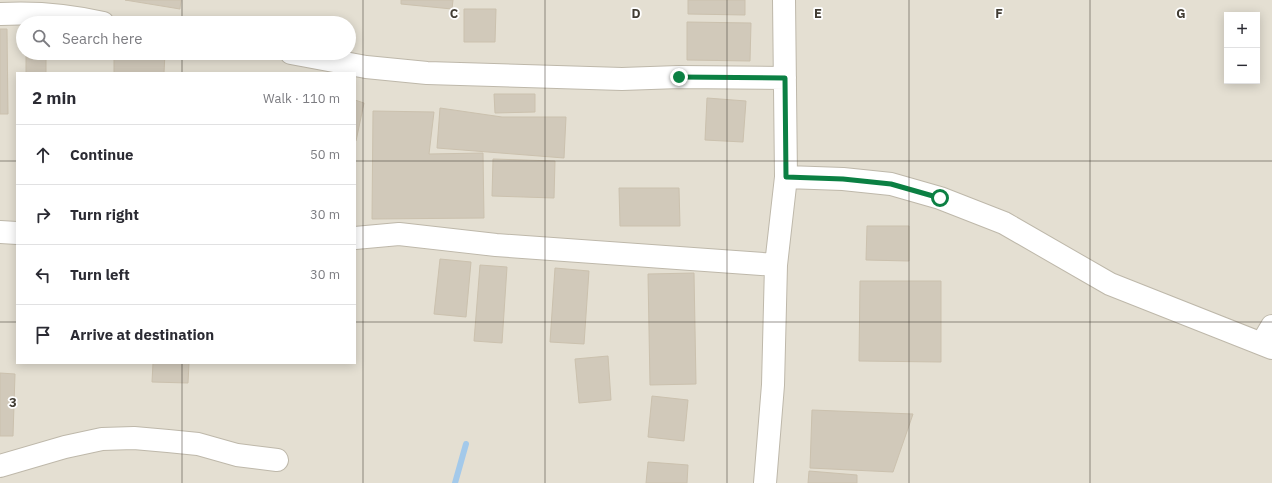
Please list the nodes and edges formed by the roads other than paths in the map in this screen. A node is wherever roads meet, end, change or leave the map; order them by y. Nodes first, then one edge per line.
1 (784, 0) edge
2 (28, 6) edge
3 (0, 14) edge
4 (76, 16) edge
5 (328, 60) edge
6 (785, 78) junction
7 (786, 177) junction
8 (0, 232) edge
9 (16, 233) edge
10 (356, 238) edge
11 (776, 264) junction
12 (1269, 339) edge
13 (277, 460) dead end
14 (0, 466) edge
15 (765, 483) edge

1 - 6 street
2 - 3 street
2 - 4 street
5 - 6 street
6 - 7 street
7 - 11 street
7 - 12 street
8 - 9 street
10 - 11 street
11 - 15 street
13 - 14 street

